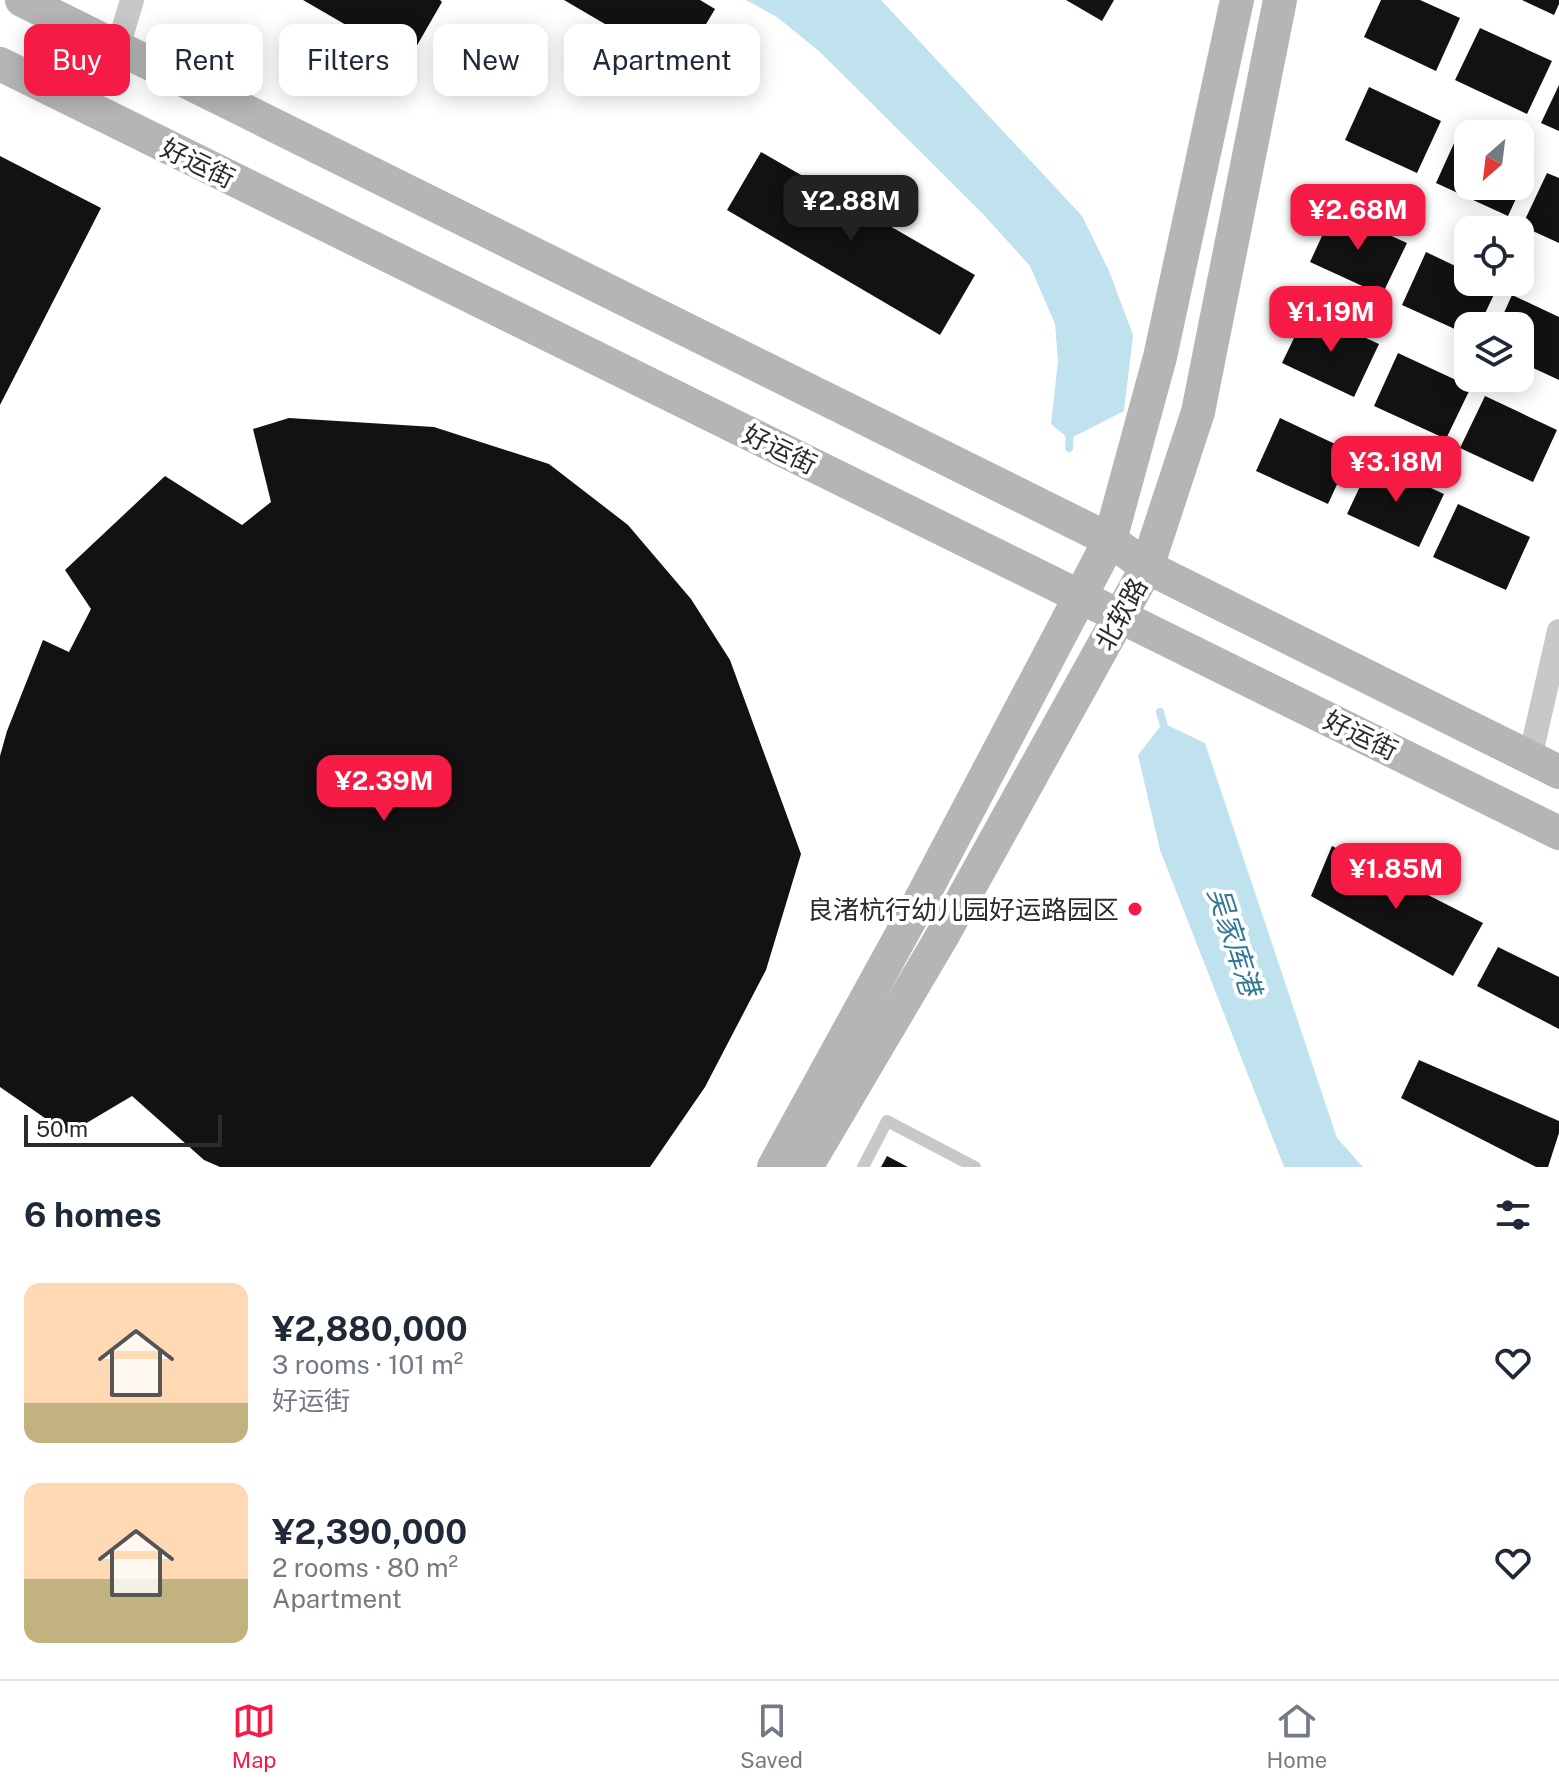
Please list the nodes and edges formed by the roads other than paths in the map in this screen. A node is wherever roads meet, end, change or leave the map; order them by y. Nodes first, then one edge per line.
1 (22, 0) edge
2 (132, 0) edge
3 (1237, 0) edge
4 (1280, 0) edge
5 (71, 24) edge
6 (125, 24) edge
7 (130, 53) edge
8 (0, 64) edge
9 (1110, 540) junction
10 (1147, 567) junction
11 (1081, 596) junction
12 (1120, 615) junction
13 (1559, 631) edge
14 (1544, 765) edge
15 (1559, 833) edge
16 (774, 1167) edge
17 (806, 1167) edge
18 (863, 1167) edge
19 (975, 1167) edge

1 - 5 street
2 - 6 street
3 - 9 street, 北软路
4 - 10 street, 北软路
7 - 9 street
8 - 11 street, 好运街
9 - 10 street
9 - 11 street, 北软路
10 - 12 street, 北软路
10 - 14 street
11 - 12 street, 好运街
11 - 16 street, 北软路
12 - 15 street, 好运街
12 - 17 street, 北软路
13 - 14 street
18 - 19 lane

